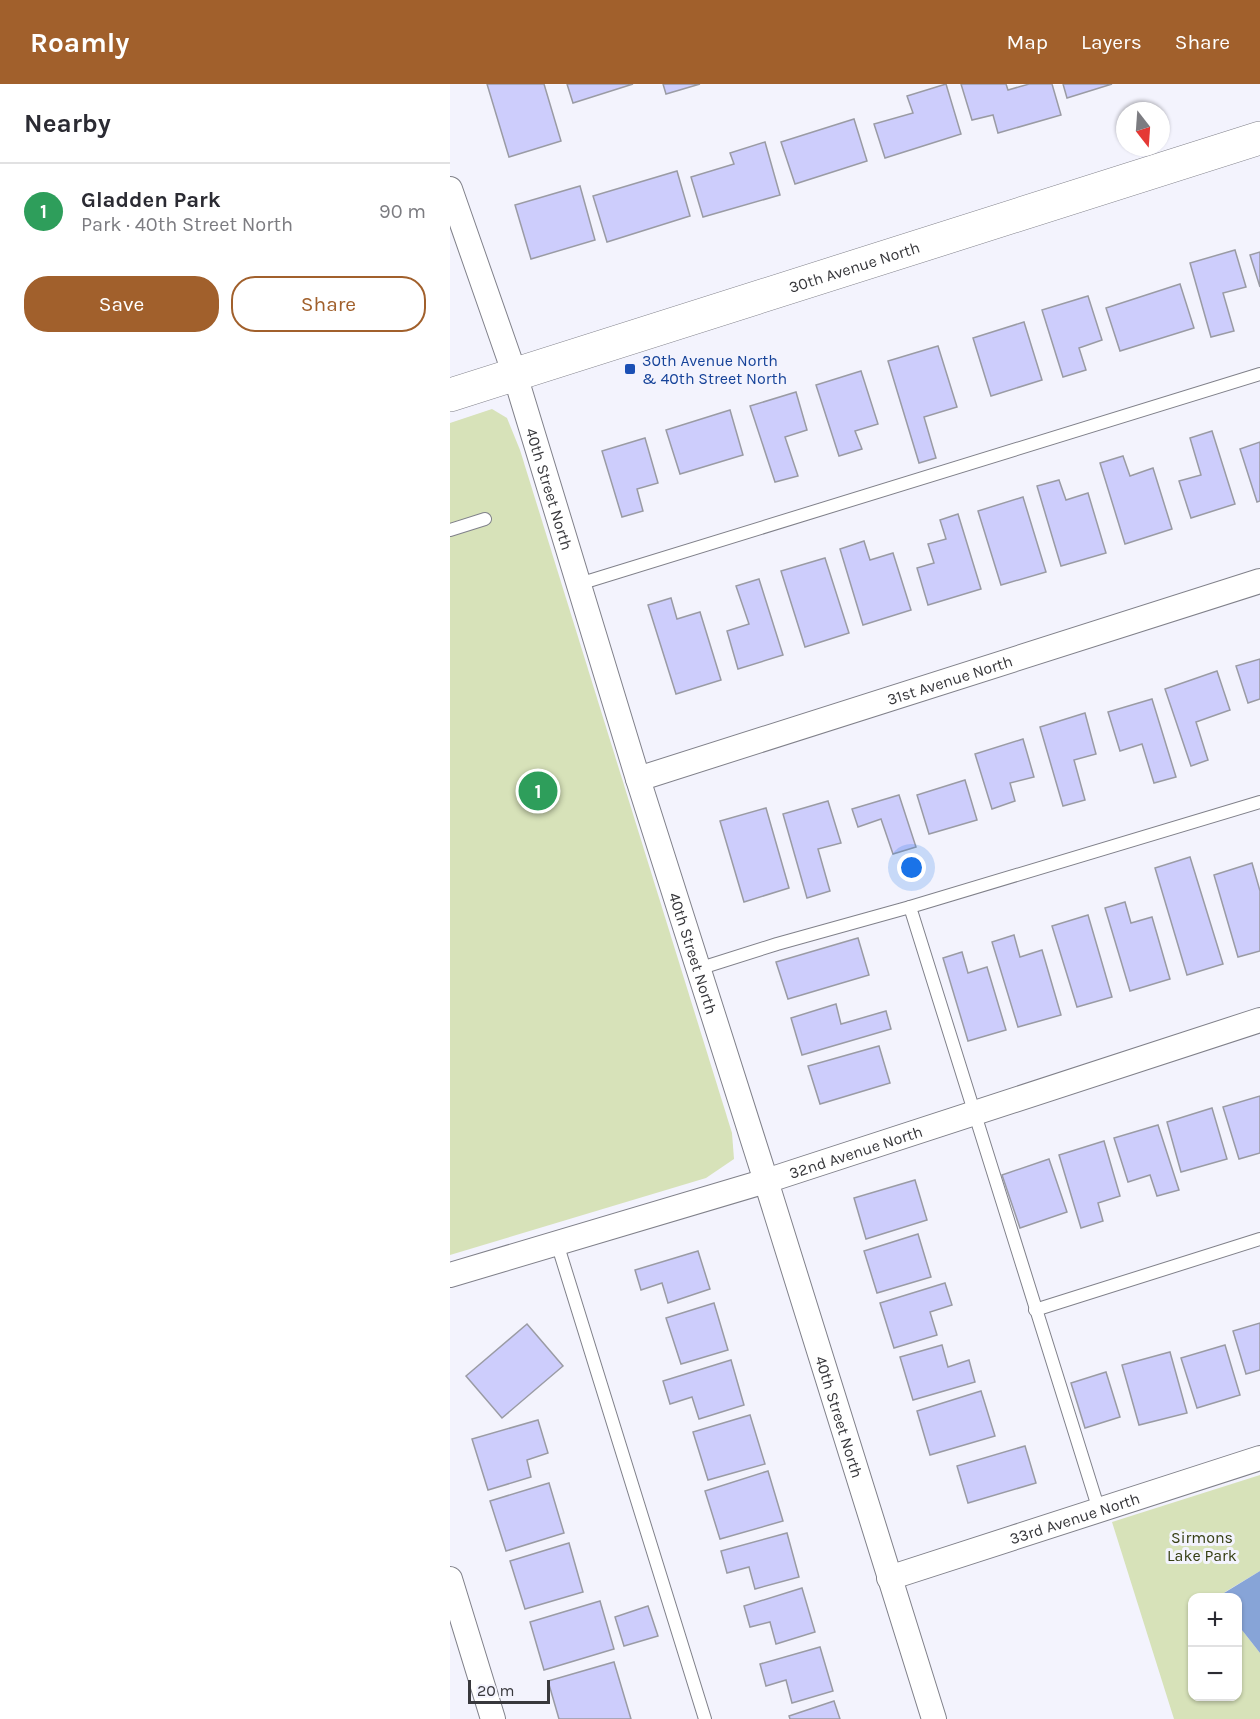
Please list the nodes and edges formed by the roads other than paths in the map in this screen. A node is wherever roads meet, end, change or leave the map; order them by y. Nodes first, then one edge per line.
1 (1260, 138) edge
2 (450, 189) edge
3 (1260, 374) edge
4 (515, 375) junction
5 (450, 395) edge
6 (485, 519) dead end
7 (450, 530) edge
8 (1260, 581) edge
9 (579, 584) junction
10 (638, 779) junction
11 (1260, 802) edge
12 (910, 907) junction
13 (699, 969) junction
14 (1260, 1020) edge
15 (974, 1113) junction
16 (766, 1181) junction
17 (1260, 1239) edge
18 (557, 1243) junction
19 (450, 1275) edge
20 (1035, 1310) junction
21 (1260, 1458) edge
22 (1099, 1510) junction
23 (890, 1578) junction
24 (450, 1579) edge
25 (493, 1719) edge
26 (705, 1719) edge
27 (934, 1719) edge

1 - 4 street, 30th Avenue North
2 - 4 street, 40th Street North
3 - 9 lane
4 - 5 street, 30th Avenue North
4 - 9 street, 40th Street North
6 - 7 lane
8 - 10 street, 31st Avenue North
9 - 10 street, 40th Street North
10 - 13 street, 40th Street North
11 - 12 lane
12 - 13 lane
12 - 15 lane
13 - 16 street, 40th Street North
14 - 15 street, 32nd Avenue North
15 - 16 street, 32nd Avenue North
15 - 20 lane
16 - 18 street, 32nd Avenue North
16 - 23 street, 40th Street North
17 - 20 lane
18 - 19 street, 32nd Avenue North
18 - 26 lane
20 - 22 lane
21 - 22 street, 33rd Avenue North
22 - 23 street, 33rd Avenue North
23 - 27 street, 40th Street North
24 - 25 street

